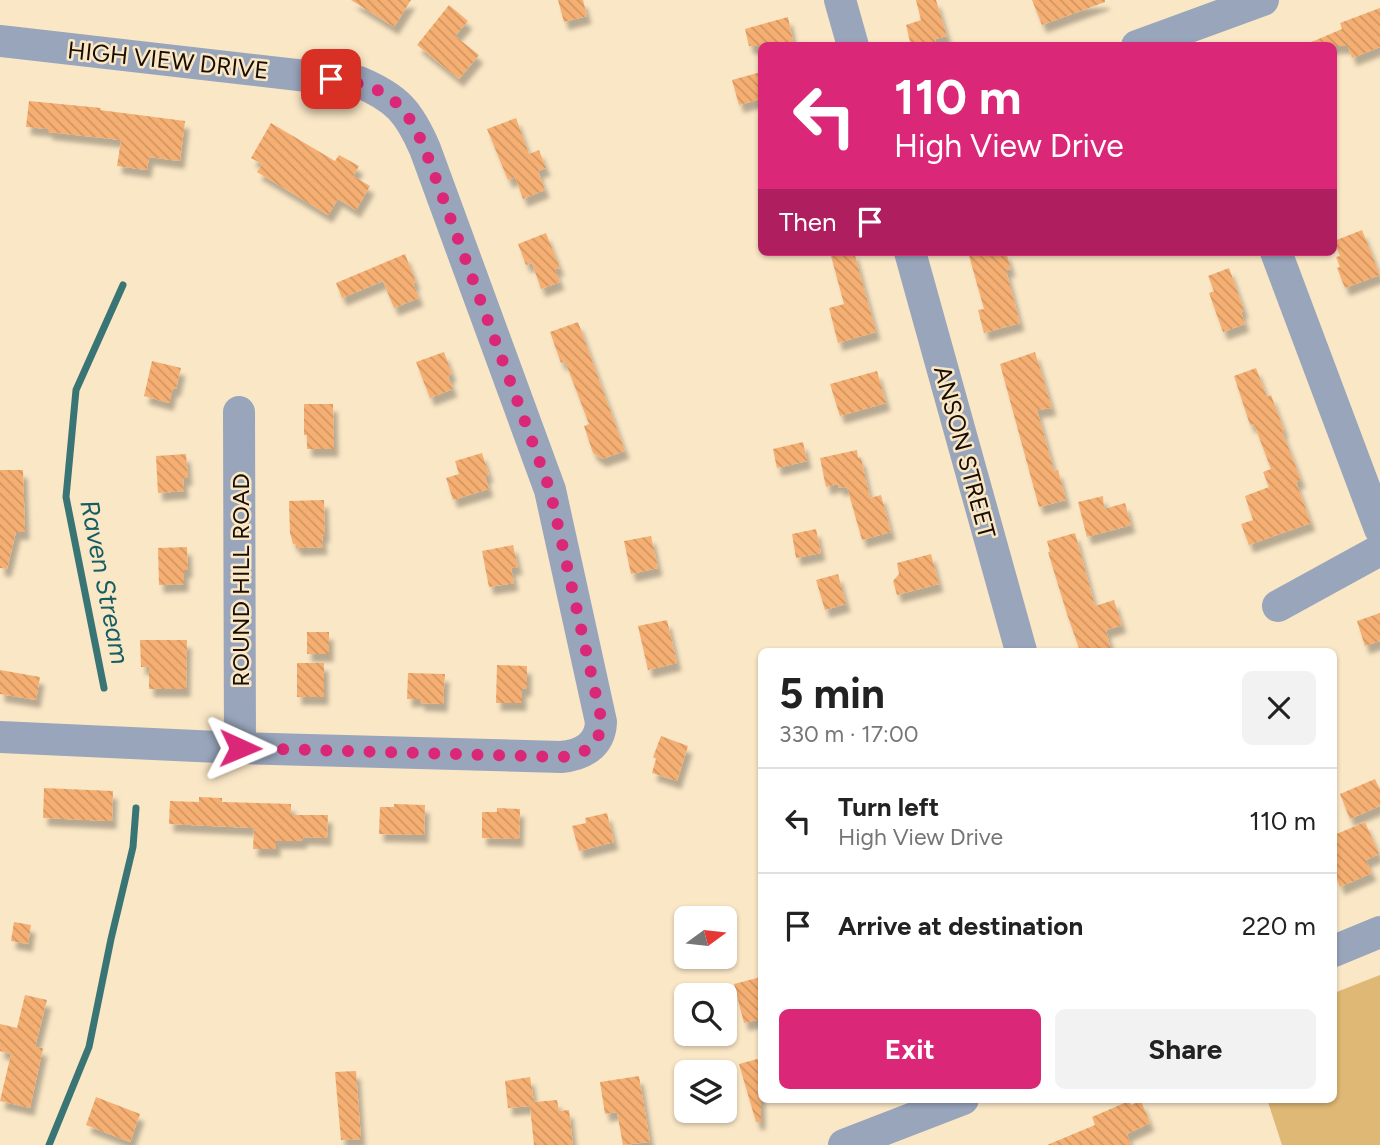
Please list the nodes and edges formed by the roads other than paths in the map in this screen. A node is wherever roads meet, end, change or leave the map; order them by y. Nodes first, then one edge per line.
1 (841, 0) edge
2 (1263, 0) edge
3 (1195, 36) edge
4 (0, 41) edge
5 (852, 42) edge
6 (1161, 42) edge
7 (911, 256) edge
8 (1278, 256) edge
9 (239, 412) dead end
10 (1380, 529) edge
11 (1380, 550) edge
12 (1278, 606) dead end
13 (1020, 648) edge
14 (0, 737) edge
15 (240, 748) junction
16 (1380, 932) edge
17 (1337, 950) edge
18 (953, 1103) edge
19 (844, 1145) edge

1 - 5 street
2 - 3 street
3 - 6 street
4 - 15 street, HIGH VIEW DRIVE
7 - 13 street, ANSON STREET
8 - 10 street
9 - 15 street, ROUND HILL ROAD
11 - 12 street
14 - 15 street, HIGH VIEW DRIVE
16 - 17 street
18 - 19 street

